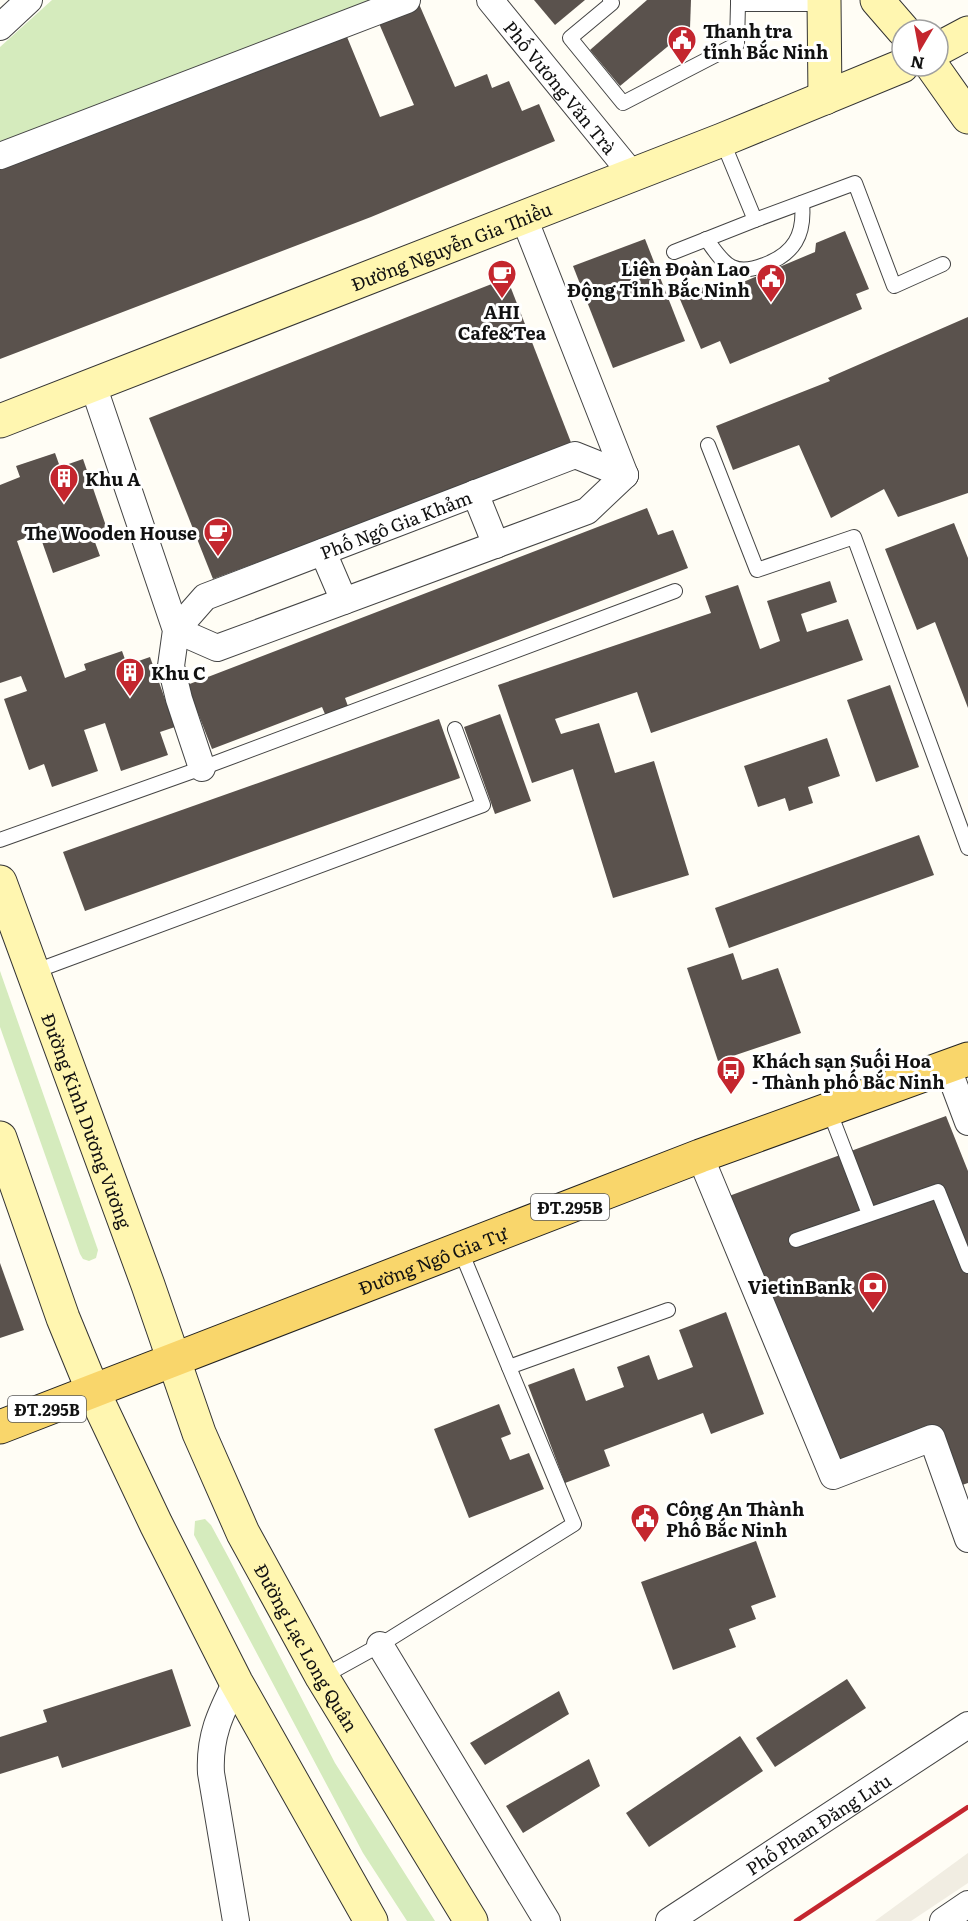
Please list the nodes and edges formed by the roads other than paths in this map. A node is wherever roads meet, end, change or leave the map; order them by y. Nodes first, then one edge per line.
1 (29, 0) edge
2 (407, 0) edge
3 (490, 0) edge
4 (610, 0) edge
5 (877, 0) edge
6 (738, 2) edge
7 (824, 2) edge
8 (893, 18) edge
9 (0, 27) edge
10 (968, 33) edge
11 (950, 43) edge
12 (890, 71) edge
13 (940, 78) edge
14 (825, 98) junction
15 (968, 117) edge
16 (722, 140) junction
17 (0, 156) edge
18 (632, 174) junction
19 (802, 203) junction
20 (524, 218) junction
21 (755, 220) junction
22 (706, 239) junction
23 (674, 252) dead end
24 (943, 264) dead end
25 (93, 385) junction
26 (0, 421) edge
27 (708, 445) dead end
28 (625, 476) junction
29 (475, 493) junction
30 (496, 545) junction
31 (324, 552) junction
32 (675, 591) dead end
33 (344, 601) junction
34 (176, 630) junction
35 (455, 729) dead end
36 (201, 768) junction
37 (0, 840) edge
38 (968, 848) edge
39 (0, 882) edge
40 (6, 917) edge
41 (33, 972) junction
42 (958, 1062) edge
43 (829, 1109) junction
44 (968, 1122) edge
45 (0, 1138) edge
46 (700, 1156) junction
47 (869, 1214) junction
48 (796, 1240) dead end
49 (460, 1249) junction
50 (968, 1266) edge
51 (668, 1310) dead end
52 (173, 1359) junction
53 (509, 1367) junction
54 (93, 1391) junction
55 (0, 1427) edge
56 (968, 1539) edge
57 (380, 1645) junction
58 (322, 1677) junction
59 (236, 1682) junction
60 (968, 1725) edge
61 (968, 1904) edge
62 (236, 1921) edge
63 (371, 1921) edge
64 (471, 1921) edge
65 (547, 1921) edge
66 (669, 1921) edge
67 (943, 1921) edge

1 - 9 street
2 - 17 street
3 - 18 street, Phố Vương Văn Trà
4 - 6 lane
5 - 8 main road
6 - 7 lane
7 - 14 main road
10 - 11 main road
12 - 14 main road, Đường Nguyễn Gia Thiều
13 - 15 main road
14 - 16 main road, Đường Nguyễn Gia Thiều
16 - 18 main road, Đường Nguyễn Gia Thiều
16 - 21 lane
18 - 20 main road, Đường Nguyễn Gia Thiều
19 - 21 lane
19 - 22 lane
19 - 24 lane
20 - 25 main road, Đường Nguyễn Gia Thiều
20 - 28 street
21 - 22 lane
22 - 23 lane
25 - 26 main road, Đường Nguyễn Gia Thiều
25 - 34 street
27 - 38 lane
28 - 29 street, Phố Ngô Gia Khảm
28 - 30 street
29 - 30 street
29 - 31 street, Phố Ngô Gia Khảm
30 - 33 street
31 - 33 street
31 - 34 street, Phố Ngô Gia Khảm
32 - 36 lane
33 - 34 street
34 - 36 street
35 - 41 lane
36 - 37 lane
39 - 40 main road, Đường Kinh Dương Vương
40 - 41 main road, Đường Kinh Dương Vương
41 - 52 main road, Đường Kinh Dương Vương
42 - 43 main road, Đường Ngô Gia Tự / ĐT.295B
42 - 44 street
43 - 46 main road, Đường Ngô Gia Tự / ĐT.295B
43 - 47 lane
45 - 54 main road
46 - 49 main road, Đường Ngô Gia Tự / ĐT.295B
46 - 56 street
47 - 48 lane
47 - 50 lane
49 - 52 main road, Đường Ngô Gia Tự / ĐT.295B
49 - 53 lane
51 - 53 lane
52 - 54 main road, Đường Ngô Gia Tự / ĐT.295B
52 - 58 main road, Đường Lạc Long Quân
53 - 57 lane
54 - 55 main road, Đường Ngô Gia Tự / ĐT.295B
54 - 59 main road
57 - 58 lane
57 - 65 street
58 - 64 main road, Đường Lạc Long Quân
59 - 62 street
59 - 63 main road
60 - 66 street, Phố Phan Đăng Lưu
61 - 67 street

